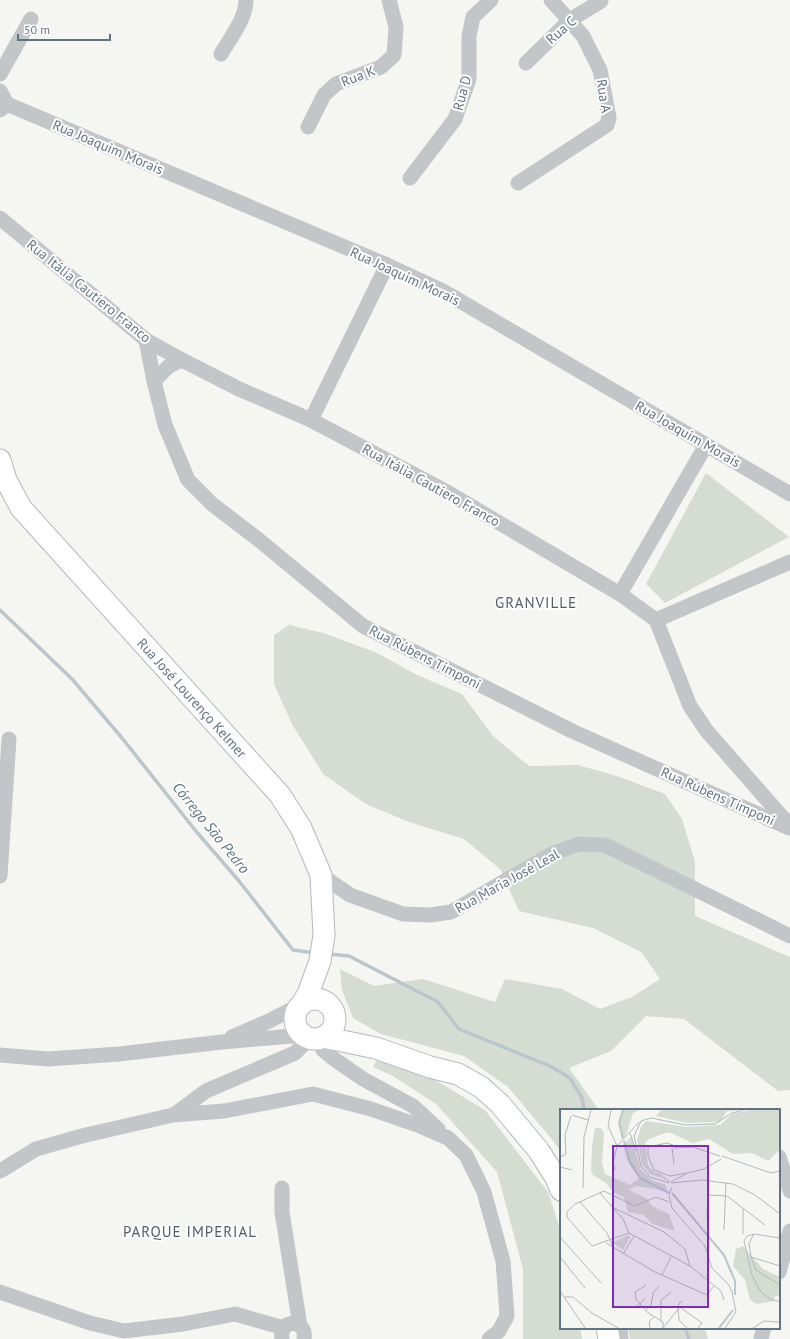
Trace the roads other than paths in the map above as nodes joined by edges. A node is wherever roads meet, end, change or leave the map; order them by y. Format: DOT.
graph roads {
  1 [pos="246,0"];
  2 [pos="388,0"];
  3 [pos="491,0"];
  4 [pos="551,0"];
  5 [pos="601,1"];
  6 [pos="31,19"];
  7 [pos="570,20"];
  8 [pos="221,54"];
  9 [pos="526,63"];
  10 [pos="0,74"];
  11 [pos="0,91"];
  12 [pos="4,107"];
  13 [pos="308,127"];
  14 [pos="410,178"];
  15 [pos="518,183"];
  16 [pos="0,218"];
  17 [pos="387,264"];
  18 [pos="146,340"];
  19 [pos="182,360"];
  20 [pos="154,381"];
  21 [pos="311,420"];
  22 [pos="706,445"];
  23 [pos="0,460"];
  24 [pos="790,494"];
  25 [pos="790,562"];
  26 [pos="620,594"];
  27 [pos="656,620"];
  28 [pos="9,739"];
  29 [pos="790,826"];
  30 [pos="790,829"];
  31 [pos="321,875"];
  32 [pos="0,876"];
  33 [pos="350,895"];
  34 [pos="323,910"];
  35 [pos="790,936"];
  36 [pos="320,961"];
  37 [pos="302,1004"];
  38 [pos="331,1009"];
  39 [pos="313,1037"];
  40 [pos="222,1042"];
  41 [pos="376,1048"];
  42 [pos="0,1055"];
  43 [pos="173,1115"];
  44 [pos="448,1138"];
  45 [pos="780,1160"];
  46 [pos="0,1171"];
  47 [pos="282,1188"];
  48 [pos="560,1188"];
  49 [pos="790,1191"];
  50 [pos="790,1231"];
  51 [pos="780,1268"];
  52 [pos="0,1292"];
  53 [pos="607,1329"];
  54 [pos="620,1329"];
  55 [pos="282,1335"];
  56 [pos="303,1336"];
  57 [pos="490,1339"];
  58 [pos="609,1339"];
  59 [pos="621,1339"];
  1 -- 8 [label="street"];
  2 -- 13 [label="street, Rua K"];
  3 -- 14 [label="street, Rua D"];
  4 -- 7 [label="street, Rua A"];
  5 -- 7 [label="street, Rua C"];
  6 -- 10 [label="street"];
  7 -- 9 [label="street, Rua C"];
  7 -- 15 [label="street, Rua A"];
  11 -- 12 [label="street"];
  12 -- 17 [label="street, Rua Joaquim Morais"];
  16 -- 18 [label="street, Rua Itália Cautiero Franco"];
  17 -- 21 [label="street"];
  17 -- 22 [label="street, Rua Joaquim Morais"];
  18 -- 19 [label="street, Rua Itália Cautiero Franco"];
  18 -- 20 [label="street, Rua Rúbens Timponi"];
  19 -- 20 [label="street"];
  19 -- 21 [label="street, Rua Itália Cautiero Franco"];
  20 -- 30 [label="street, Rua Rúbens Timponi"];
  21 -- 26 [label="street, Rua Itália Cautiero Franco"];
  22 -- 24 [label="street, Rua Joaquim Morais"];
  22 -- 26 [label="street"];
  23 -- 31 [label="main road, Rua José Lourenço Kelmer"];
  25 -- 27 [label="street"];
  26 -- 27 [label="street, Rua Itália Cautiero Franco"];
  27 -- 29 [label="street"];
  28 -- 32 [label="street"];
  31 -- 33 [label="street, Rua Maria José Leal"];
  31 -- 34 [label="main road, Rua José Lourenço Kelmer"];
  33 -- 34 [label="street"];
  33 -- 35 [label="street, Rua Maria José Leal"];
  34 -- 36 [label="main road, Rua José Lourenço Kelmer"];
  36 -- 37 [label="main road, Rua José Lourenço Kelmer"];
  36 -- 38 [label="main road, Rua José Lourenço Kelmer"];
  37 -- 38 [label="main road"];
  37 -- 39 [label="main road"];
  37 -- 40 [label="street"];
  38 -- 39 [label="main road"];
  38 -- 41 [label="main road"];
  39 -- 40 [label="street"];
  39 -- 41 [label="main road"];
  39 -- 43 [label="street"];
  39 -- 44 [label="street"];
  40 -- 42 [label="street"];
  41 -- 48 [label="main road"];
  43 -- 44 [label="street"];
  43 -- 46 [label="street"];
  44 -- 57 [label="street"];
  45 -- 49 [label="street"];
  47 -- 56 [label="street"];
  50 -- 51 [label="street"];
  52 -- 55 [label="street"];
  53 -- 58 [label="main road"];
  54 -- 59 [label="street"];
  55 -- 56 [label="street"];
}
